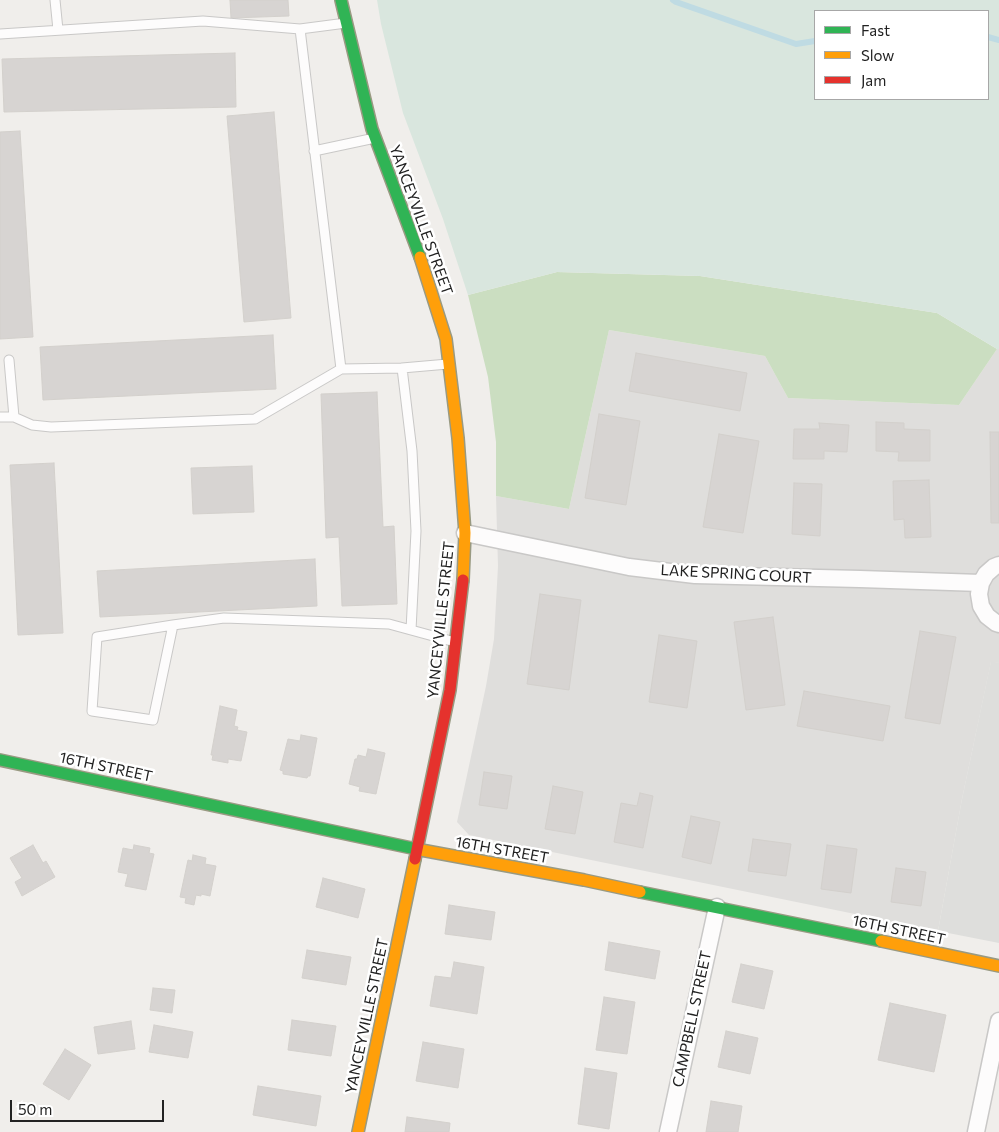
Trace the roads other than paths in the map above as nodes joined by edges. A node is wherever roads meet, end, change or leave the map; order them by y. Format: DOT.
graph roads {
  1 [pos="55,0"];
  2 [pos="341,0"];
  3 [pos="346,23"];
  4 [pos="300,29"];
  5 [pos="58,30"];
  6 [pos="0,34"];
  7 [pos="376,138"];
  8 [pos="314,151"];
  9 [pos="9,360"];
  10 [pos="450,364"];
  11 [pos="402,368"];
  12 [pos="341,369"];
  13 [pos="14,417"];
  14 [pos="0,418"];
  15 [pos="465,533"];
  16 [pos="999,564"];
  17 [pos="981,583"];
  18 [pos="999,624"];
  19 [pos="174,625"];
  20 [pos="411,630"];
  21 [pos="455,642"];
  22 [pos="0,760"];
  23 [pos="417,849"];
  24 [pos="717,907"];
  25 [pos="999,966"];
  26 [pos="999,1021"];
  27 [pos="358,1132"];
  28 [pos="668,1132"];
  29 [pos="976,1132"];
  1 -- 5 [label="lane"];
  2 -- 3 [label="main road, YANCEYVILLE STREET"];
  3 -- 4 [label="lane"];
  3 -- 7 [label="main road, YANCEYVILLE STREET"];
  4 -- 5 [label="lane"];
  4 -- 8 [label="lane"];
  5 -- 6 [label="lane"];
  7 -- 8 [label="lane"];
  7 -- 10 [label="main road, YANCEYVILLE STREET"];
  8 -- 12 [label="lane"];
  9 -- 13 [label="lane"];
  10 -- 11 [label="lane"];
  10 -- 15 [label="main road, YANCEYVILLE STREET"];
  11 -- 12 [label="lane"];
  11 -- 20 [label="lane"];
  12 -- 13 [label="lane"];
  13 -- 14 [label="lane"];
  15 -- 17 [label="street, LAKE SPRING COURT"];
  15 -- 21 [label="main road, YANCEYVILLE STREET"];
  16 -- 17 [label="street"];
  17 -- 18 [label="street"];
  19 -- 19 [label="lane"];
  19 -- 20 [label="lane"];
  20 -- 21 [label="lane"];
  21 -- 23 [label="main road, YANCEYVILLE STREET"];
  22 -- 23 [label="main road, 16TH STREET"];
  23 -- 24 [label="main road, 16TH STREET"];
  23 -- 27 [label="main road, YANCEYVILLE STREET"];
  24 -- 25 [label="main road, 16TH STREET"];
  24 -- 28 [label="street, CAMPBELL STREET"];
  26 -- 29 [label="street"];
}
